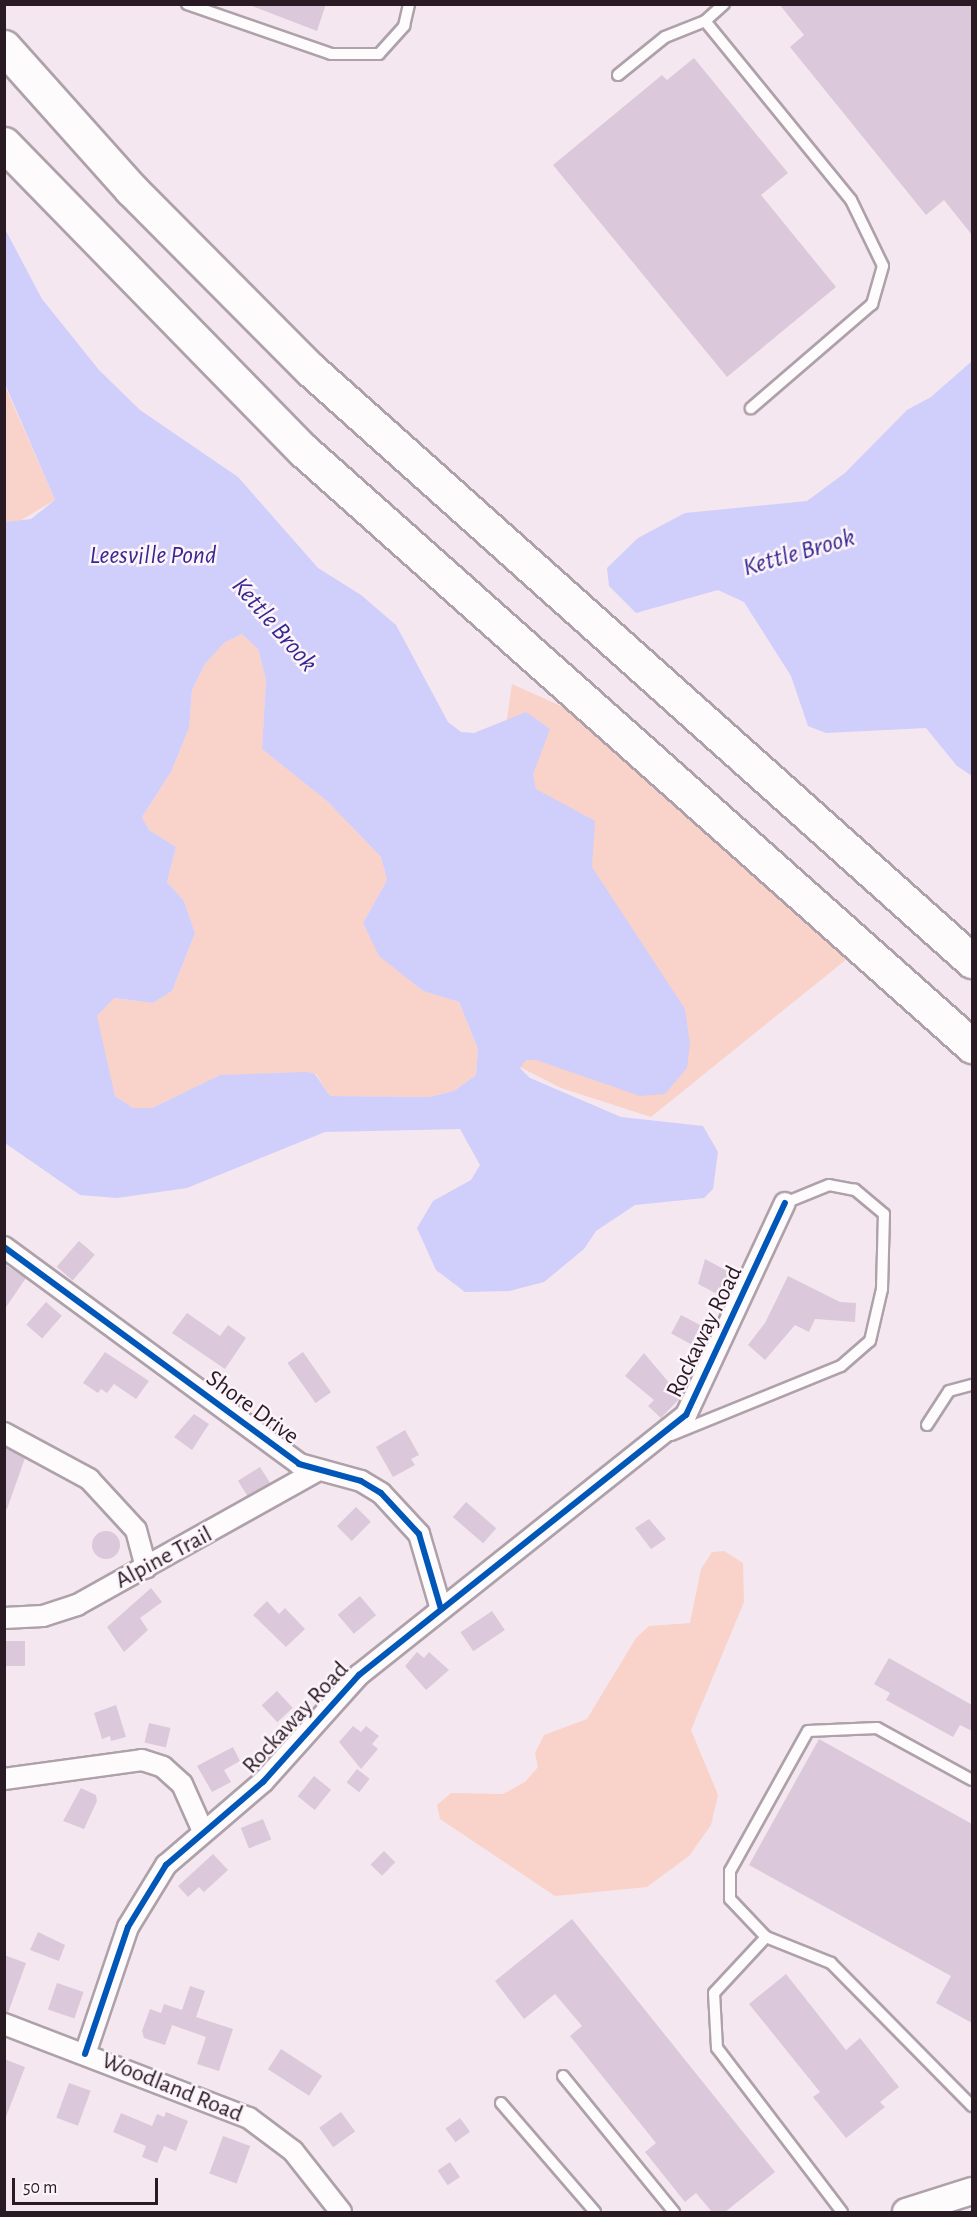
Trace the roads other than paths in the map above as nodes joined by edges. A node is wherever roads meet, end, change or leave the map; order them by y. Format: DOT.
graph roads {
  1 [pos="187,4"];
  2 [pos="409,4"];
  3 [pos="723,4"];
  4 [pos="705,21"];
  5 [pos="4,47"];
  6 [pos="618,75"];
  7 [pos="4,144"];
  8 [pos="751,408"];
  9 [pos="972,960"];
  10 [pos="972,1046"];
  11 [pos="785,1203"];
  12 [pos="4,1247"];
  13 [pos="972,1385"];
  14 [pos="927,1425"];
  15 [pos="4,1433"];
  16 [pos="662,1439"];
  17 [pos="315,1472"];
  18 [pos="146,1568"];
  19 [pos="441,1609"];
  20 [pos="4,1618"];
  21 [pos="4,1779"];
  22 [pos="972,1780"];
  23 [pos="202,1829"];
  24 [pos="766,1937"];
  25 [pos="4,2024"];
  26 [pos="85,2054"];
  27 [pos="563,2076"];
  28 [pos="501,2103"];
  29 [pos="972,2106"];
  30 [pos="972,2191"];
  31 [pos="341,2212"];
  32 [pos="595,2212"];
  33 [pos="674,2212"];
  34 [pos="842,2212"];
  35 [pos="906,2212"];
  1 -- 2 [label="lane"];
  3 -- 4 [label="lane"];
  4 -- 6 [label="lane"];
  4 -- 8 [label="lane"];
  5 -- 9 [label="highway"];
  7 -- 10 [label="highway"];
  11 -- 16 [label="street, Rockaway Road"];
  11 -- 16 [label="lane"];
  12 -- 17 [label="street, Shore Drive"];
  13 -- 14 [label="lane"];
  15 -- 18 [label="street"];
  16 -- 19 [label="street, Rockaway Road"];
  17 -- 18 [label="street, Alpine Trail"];
  17 -- 19 [label="street, Shore Drive"];
  18 -- 20 [label="street, Alpine Trail"];
  19 -- 23 [label="street, Rockaway Road"];
  21 -- 23 [label="street"];
  22 -- 24 [label="lane"];
  23 -- 26 [label="street, Rockaway Road"];
  24 -- 29 [label="lane"];
  24 -- 34 [label="lane"];
  25 -- 26 [label="street, Woodland Road"];
  26 -- 31 [label="street, Woodland Road"];
  27 -- 33 [label="lane"];
  28 -- 32 [label="lane"];
  30 -- 35 [label="street"];
}
